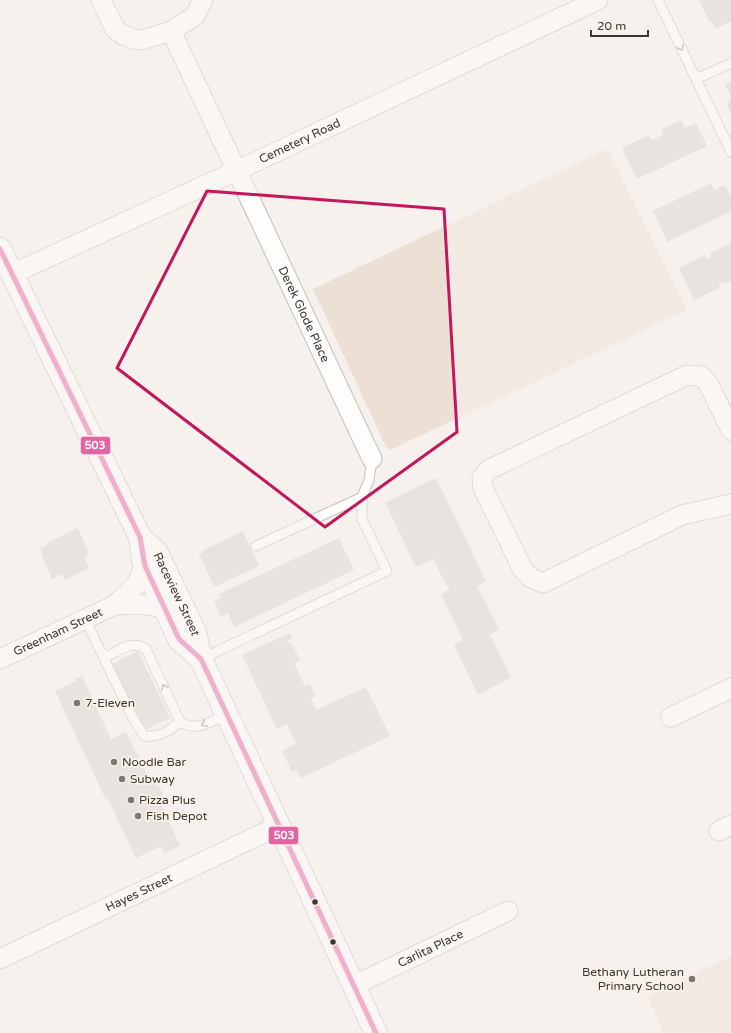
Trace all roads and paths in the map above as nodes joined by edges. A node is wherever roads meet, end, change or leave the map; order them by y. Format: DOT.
graph roads {
  1 [pos="102,0"];
  2 [pos="203,0"];
  3 [pos="598,0"];
  4 [pos="658,0"];
  5 [pos="171,31"];
  6 [pos="731,63"];
  7 [pos="696,79"];
  8 [pos="731,152"];
  9 [pos="236,171"];
  10 [pos="0,249"];
  11 [pos="6,277"];
  12 [pos="731,430"];
  13 [pos="372,459"];
  14 [pos="362,497"];
  15 [pos="731,504"];
  16 [pos="140,537"];
  17 [pos="256,546"];
  18 [pos="145,566"];
  19 [pos="115,605"];
  20 [pos="164,608"];
  21 [pos="85,619"];
  22 [pos="104,658"];
  23 [pos="0,659"];
  24 [pos="202,659"];
  25 [pos="731,688"];
  26 [pos="227,714"];
  27 [pos="671,716"];
  28 [pos="180,722"];
  29 [pos="278,826"];
  30 [pos="508,911"];
  31 [pos="0,959"];
  32 [pos="353,986"];
  33 [pos="376,1033"];
  1 -- 5 [label="street"];
  2 -- 5 [label="street"];
  3 -- 9 [label="street, Cemetery Road"];
  4 -- 7 [label="lane, one-way"];
  5 -- 9 [label="street, Derek Glode Place"];
  6 -- 7 [label="lane"];
  7 -- 8 [label="lane"];
  9 -- 11 [label="street, Cemetery Road"];
  9 -- 13 [label="street, Derek Glode Place"];
  10 -- 11 [label="street, Raceview Street"];
  11 -- 16 [label="street, Raceview Street"];
  12 -- 15 [label="street"];
  13 -- 14 [label="lane"];
  14 -- 17 [label="lane"];
  14 -- 24 [label="lane"];
  16 -- 18 [label="street, Raceview Street"];
  16 -- 24 [label="street, Raceview Street"];
  18 -- 19 [label="street, Greenham Street"];
  18 -- 20 [label="street, Raceview Street"];
  19 -- 20 [label="street, Greenham Street"];
  19 -- 21 [label="street, Greenham Street"];
  20 -- 24 [label="street, Raceview Street"];
  21 -- 22 [label="lane"];
  21 -- 23 [label="street, Greenham Street"];
  28 -- 22 [label="lane, one-way"];
  22 -- 28 [label="lane"];
  24 -- 26 [label="street, Raceview Street"];
  25 -- 27 [label="street"];
  26 -- 28 [label="lane, one-way"];
  26 -- 29 [label="street, Raceview Street"];
  29 -- 31 [label="street, Hayes Street"];
  29 -- 32 [label="street, Raceview Street"];
  30 -- 32 [label="street, Carlita Place"];
  32 -- 33 [label="street, Raceview Street"];
}
